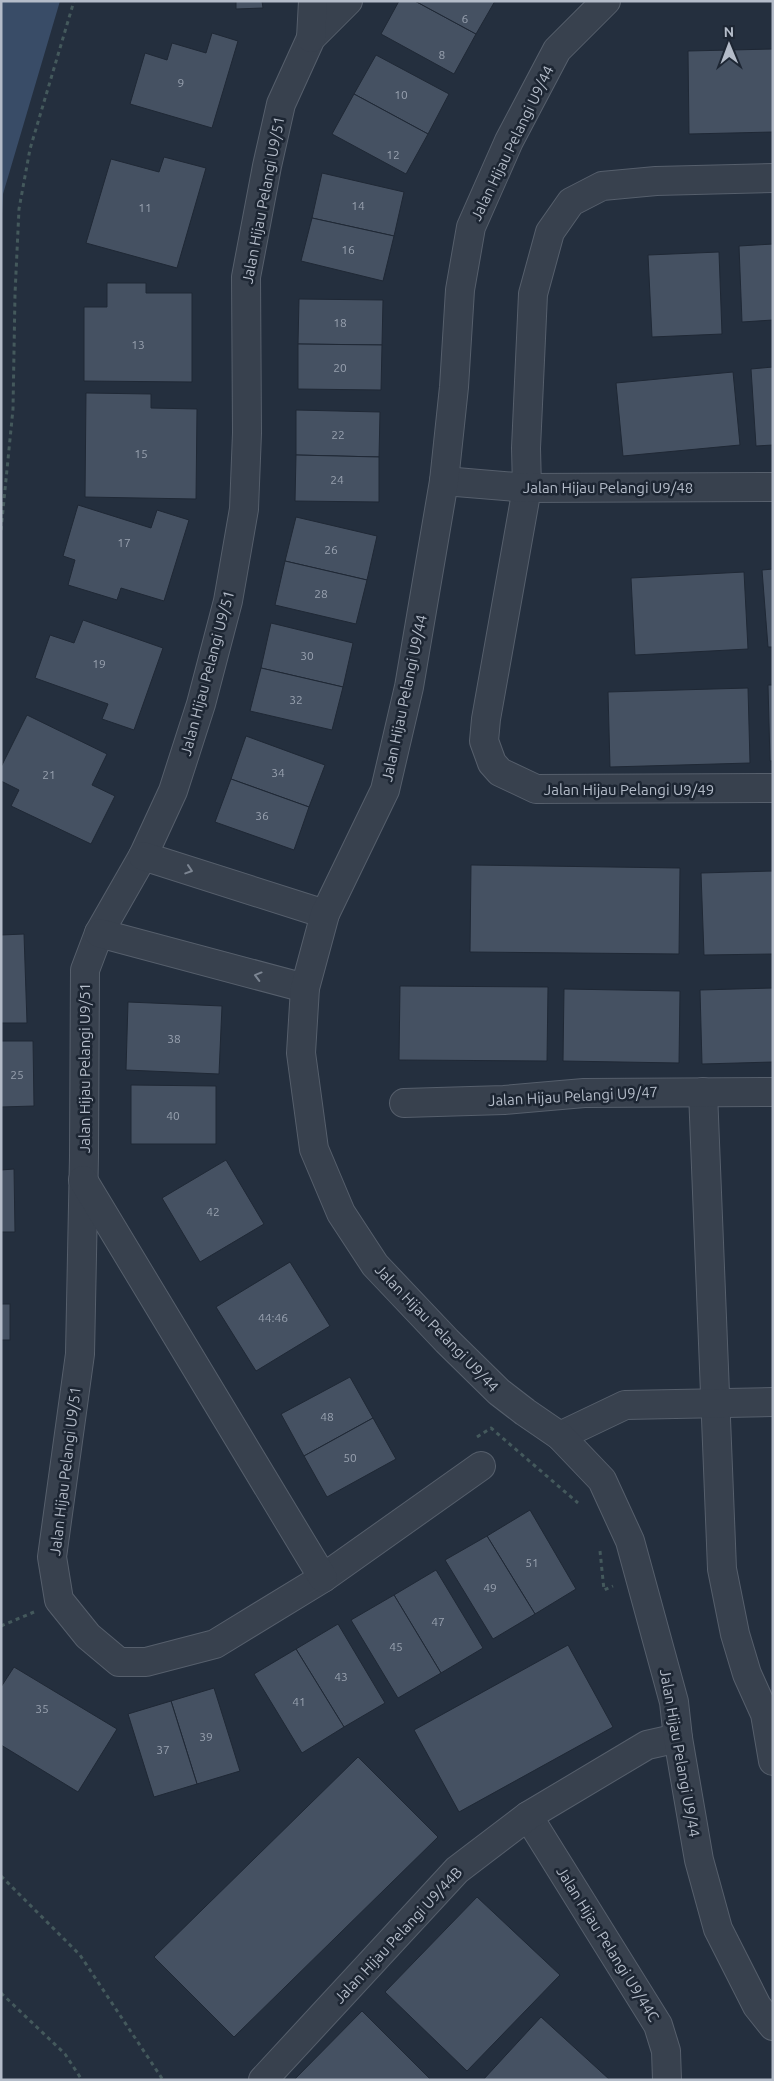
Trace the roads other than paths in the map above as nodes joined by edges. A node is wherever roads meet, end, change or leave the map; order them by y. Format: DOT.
graph roads {
  1 [pos="313,1"];
  2 [pos="348,1"];
  3 [pos="606,1"];
  4 [pos="311,38"];
  5 [pos="773,178"];
  6 [pos="444,481"];
  7 [pos="773,487"];
  8 [pos="527,488"];
  9 [pos="773,788"];
  10 [pos="143,856"];
  11 [pos="325,914"];
  12 [pos="98,934"];
  13 [pos="305,988"];
  14 [pos="703,1092"];
  15 [pos="773,1092"];
  16 [pos="404,1103"];
  17 [pos="83,1180"];
  18 [pos="773,1402"];
  19 [pos="714,1403"];
  20 [pos="560,1436"];
  21 [pos="481,1466"];
  22 [pos="323,1578"];
  23 [pos="769,1714"];
  24 [pos="678,1738"];
  25 [pos="773,1761"];
  26 [pos="528,1816"];
  27 [pos="773,2026"];
  28 [pos="263,2080"];
  29 [pos="668,2080"];
  1 -- 4 [label="street, Jalan Hijau Pelangi U9/51"];
  2 -- 4 [label="street, Jalan Hijau Pelangi U9/51"];
  3 -- 6 [label="street, Jalan Hijau Pelangi U9/44"];
  4 -- 10 [label="street, Jalan Hijau Pelangi U9/51"];
  5 -- 8 [label="street"];
  6 -- 8 [label="street, Jalan Hijau Pelangi U9/48"];
  6 -- 11 [label="street, Jalan Hijau Pelangi U9/44"];
  7 -- 8 [label="street, Jalan Hijau Pelangi U9/48"];
  8 -- 9 [label="street, Jalan Hijau Pelangi U9/49"];
  10 -- 11 [label="street, one-way"];
  10 -- 12 [label="street, Jalan Hijau Pelangi U9/51"];
  11 -- 13 [label="street, Jalan Hijau Pelangi U9/44"];
  13 -- 12 [label="street, one-way"];
  12 -- 17 [label="street, Jalan Hijau Pelangi U9/51"];
  13 -- 20 [label="street, Jalan Hijau Pelangi U9/44"];
  14 -- 15 [label="street, Jalan Hijau Pelangi U9/47"];
  14 -- 16 [label="street, Jalan Hijau Pelangi U9/47"];
  14 -- 19 [label="street"];
  17 -- 22 [label="street"];
  17 -- 22 [label="street, Jalan Hijau Pelangi U9/51"];
  18 -- 19 [label="street"];
  19 -- 20 [label="street"];
  19 -- 23 [label="street"];
  20 -- 24 [label="street, Jalan Hijau Pelangi U9/44"];
  21 -- 22 [label="street, Jalan Hijau Pelangi U9/51"];
  23 -- 25 [label="street"];
  24 -- 26 [label="street, Jalan Hijau Pelangi U9/44B"];
  24 -- 27 [label="street, Jalan Hijau Pelangi U9/44"];
  26 -- 28 [label="street, Jalan Hijau Pelangi U9/44B"];
  26 -- 29 [label="street, Jalan Hijau Pelangi U9/44C"];
}
